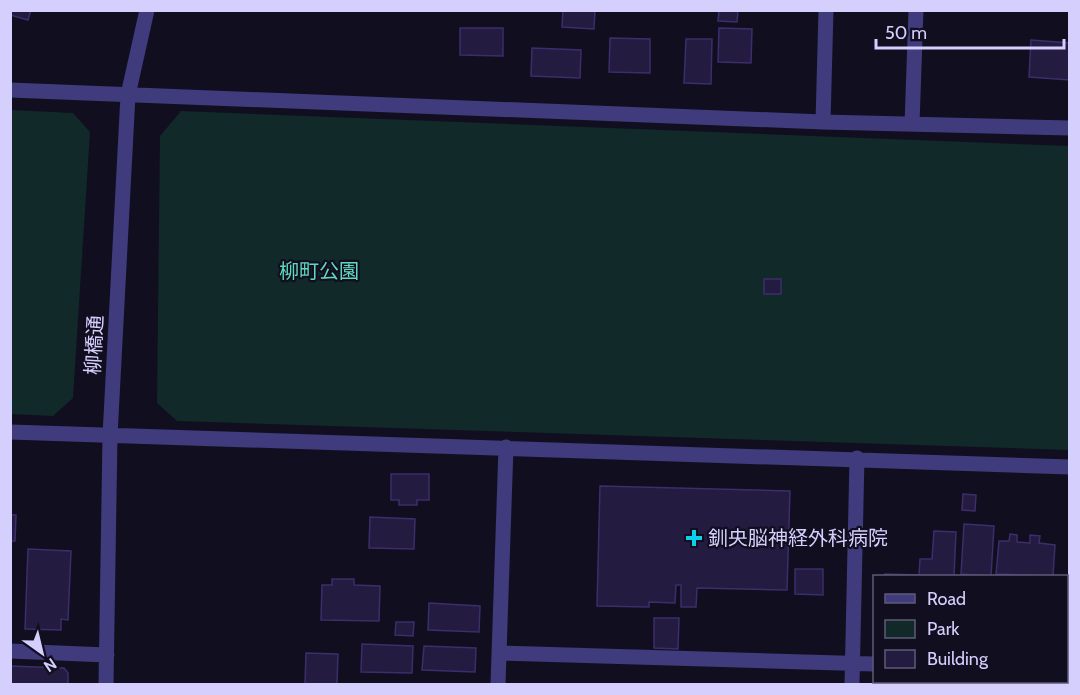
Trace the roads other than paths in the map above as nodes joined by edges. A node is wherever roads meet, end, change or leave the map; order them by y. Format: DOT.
graph roads {
  1 [pos="147,10"];
  2 [pos="826,10"];
  3 [pos="916,10"];
  4 [pos="10,90"];
  5 [pos="128,95"];
  6 [pos="823,122"];
  7 [pos="912,124"];
  8 [pos="1070,128"];
  9 [pos="10,432"];
  10 [pos="110,436"];
  11 [pos="506,447"];
  12 [pos="856,458"];
  13 [pos="1070,467"];
  14 [pos="10,651"];
  15 [pos="500,653"];
  16 [pos="107,655"];
  17 [pos="853,663"];
  18 [pos="873,664"];
  19 [pos="106,684"];
  20 [pos="498,684"];
  21 [pos="852,684"];
  1 -- 5 [label="street, 柳橋通"];
  2 -- 6 [label="street"];
  3 -- 7 [label="street"];
  4 -- 5 [label="street"];
  5 -- 6 [label="street"];
  5 -- 10 [label="street, 柳橋通"];
  6 -- 7 [label="street"];
  7 -- 8 [label="street"];
  9 -- 10 [label="street"];
  10 -- 11 [label="street"];
  10 -- 16 [label="street, 柳橋通"];
  11 -- 12 [label="street"];
  11 -- 15 [label="street"];
  12 -- 13 [label="street"];
  12 -- 17 [label="street"];
  14 -- 16 [label="street"];
  15 -- 17 [label="street"];
  15 -- 20 [label="street"];
  16 -- 19 [label="street, 柳橋通"];
  17 -- 18 [label="street"];
  17 -- 21 [label="street"];
}
